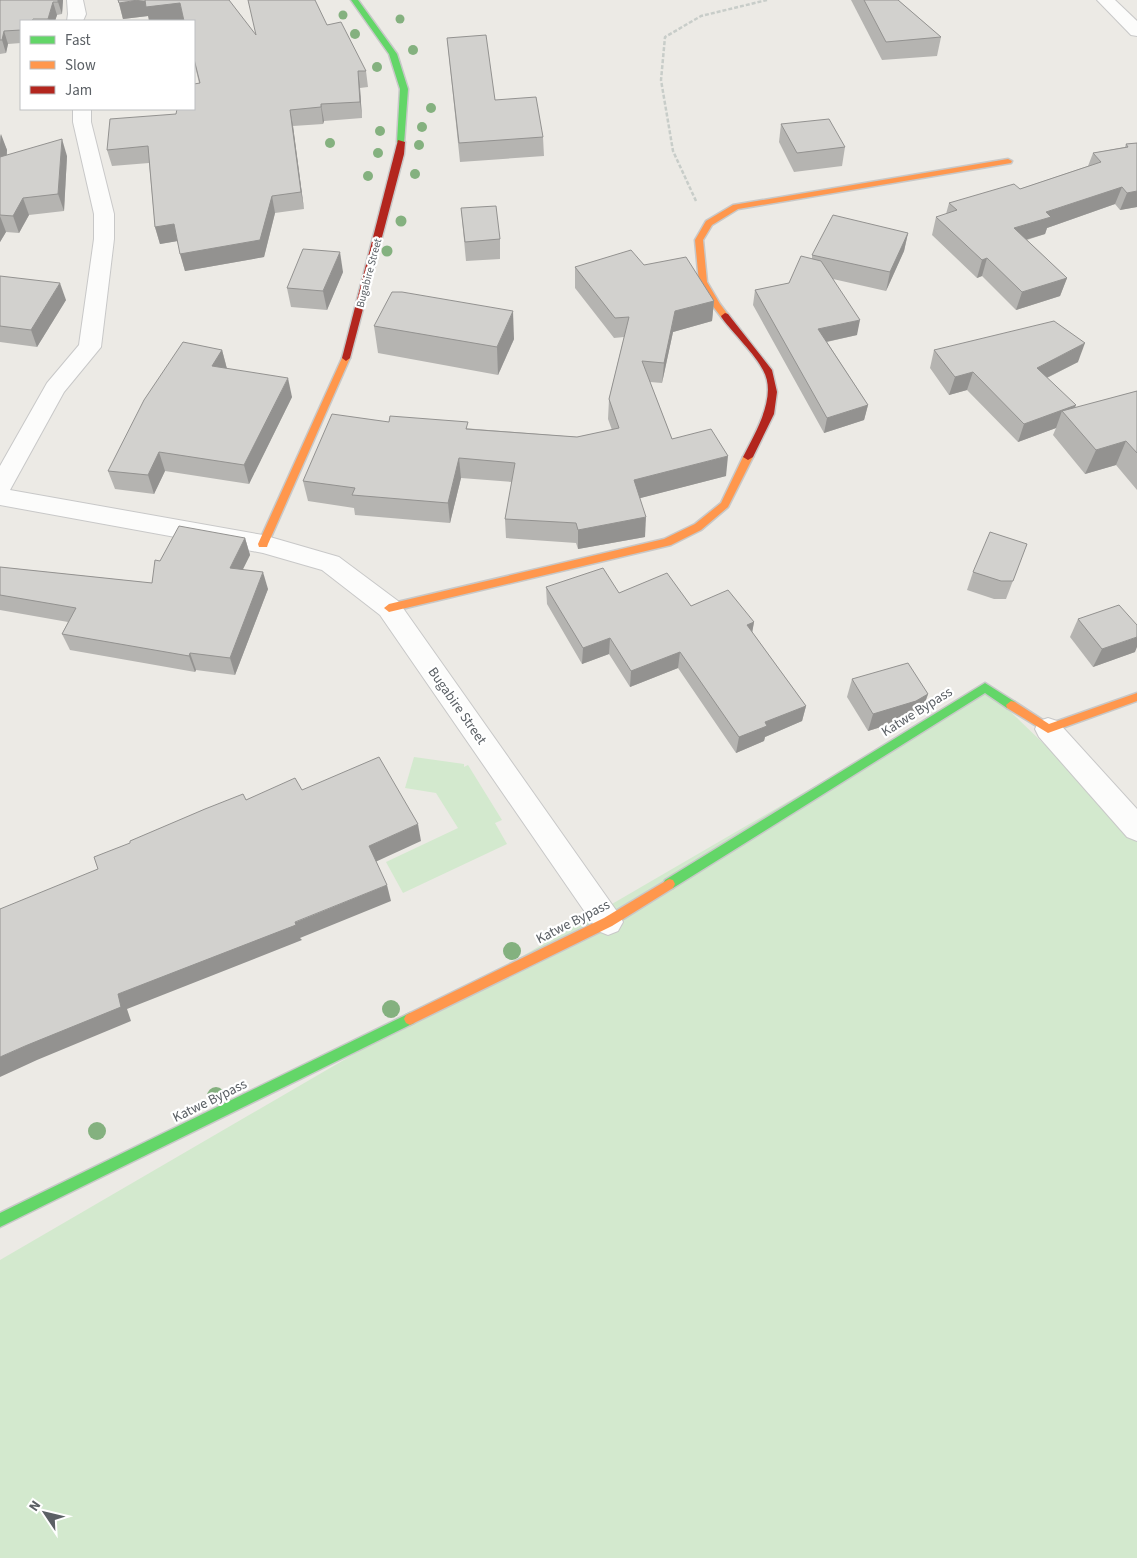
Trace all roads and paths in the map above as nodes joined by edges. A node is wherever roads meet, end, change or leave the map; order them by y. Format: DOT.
graph roads {
  1 [pos="75,0"];
  2 [pos="354,0"];
  3 [pos="767,0"];
  4 [pos="1105,0"];
  5 [pos="75,20"];
  6 [pos="1137,31"];
  7 [pos="82,110"];
  8 [pos="1008,162"];
  9 [pos="718,217"];
  10 [pos="0,487"];
  11 [pos="0,497"];
  12 [pos="263,544"];
  13 [pos="389,608"];
  14 [pos="1137,697"];
  15 [pos="1048,729"];
  16 [pos="1137,829"];
  17 [pos="608,922"];
  18 [pos="0,1220"];
  1 -- 5 [label="street"];
  2 -- 12 [label="street, Bugabire Street"];
  3 -- 9 [label="path"];
  4 -- 6 [label="street"];
  7 -- 10 [label="street"];
  8 -- 9 [label="street"];
  9 -- 13 [label="street"];
  11 -- 12 [label="street, Bugabire Street"];
  12 -- 13 [label="street, Bugabire Street"];
  13 -- 17 [label="street, Bugabire Street"];
  14 -- 15 [label="street"];
  15 -- 16 [label="street"];
  15 -- 17 [label="street, Katwe Bypass"];
  17 -- 18 [label="street, Katwe Bypass"];
}
